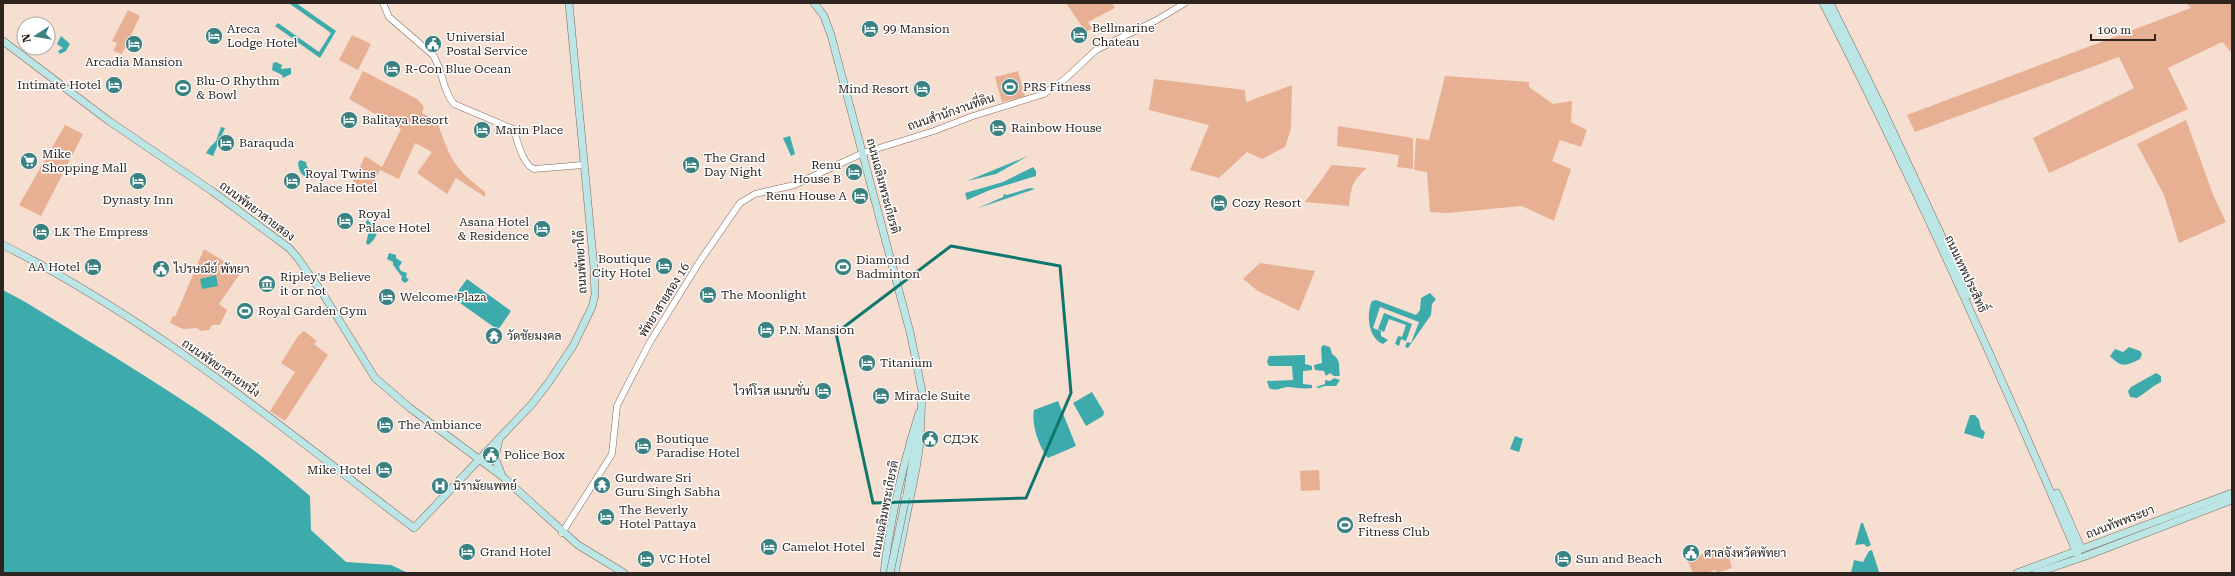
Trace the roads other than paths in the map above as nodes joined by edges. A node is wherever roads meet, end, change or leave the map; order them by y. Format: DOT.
graph roads {
  1 [pos="383,3"];
  2 [pos="569,3"];
  3 [pos="814,3"];
  4 [pos="1185,3"];
  5 [pos="1823,3"];
  6 [pos="1830,3"];
  7 [pos="3,41"];
  8 [pos="863,153"];
  9 [pos="583,165"];
  10 [pos="3,245"];
  11 [pos="922,403"];
  12 [pos="499,439"];
  13 [pos="480,460"];
  14 [pos="503,477"];
  15 [pos="2232,492"];
  16 [pos="2232,500"];
  17 [pos="414,528"];
  18 [pos="562,533"];
  19 [pos="2078,549"];
  20 [pos="2083,557"];
  21 [pos="890,572"];
  22 [pos="624,573"];
  23 [pos="2017,573"];
  24 [pos="2036,573"];
  1 -- 9 [label="street"];
  2 -- 9 [label="main road, ถนนพัทยาใต้"];
  3 -- 8 [label="main road, ถนนเฉลิมพระเกียรติ"];
  4 -- 8 [label="street, ถนนสำนักงานที่ดิน"];
  5 -- 19 [label="main road, ถนนเทพประสิทธิ์"];
  6 -- 19 [label="main road, ถนนเทพประสิทธิ์"];
  7 -- 13 [label="main road, ถนนพัทยาสายสอง"];
  8 -- 11 [label="main road, ถนนเฉลิมพระเกียรติ"];
  8 -- 18 [label="street, พัทยาสายสอง 16"];
  9 -- 12 [label="main road, ถนนพัทยาใต้"];
  10 -- 17 [label="main road, ถนนพัทยาสายหนึ่ง"];
  11 -- 21 [label="main road, bridge"];
  11 -- 21 [label="main road, ถนนเฉลิมพระเกียรติ"];
  11 -- 21 [label="main road, ถนนเฉลิมพระเกียรติ"];
  12 -- 13 [label="main road, ถนนพัทยาใต้"];
  12 -- 14 [label="main road"];
  13 -- 14 [label="main road, ถนนพัทยาสายสอง"];
  13 -- 17 [label="main road, ถนนพัทยาใต้"];
  14 -- 18 [label="main road, ถนนพัทยาสายสอง"];
  15 -- 19 [label="main road, ถนนทัพพระยา"];
  16 -- 20 [label="main road, ถนนทัพพระยา"];
  18 -- 22 [label="main road, ถนนพัทยาสายสอง"];
  19 -- 20 [label="main road, ถนนเทพประสิทธิ์"];
  19 -- 23 [label="main road, ถนนทัพพระยา"];
  20 -- 24 [label="main road, ถนนทัพพระยา"];
}
